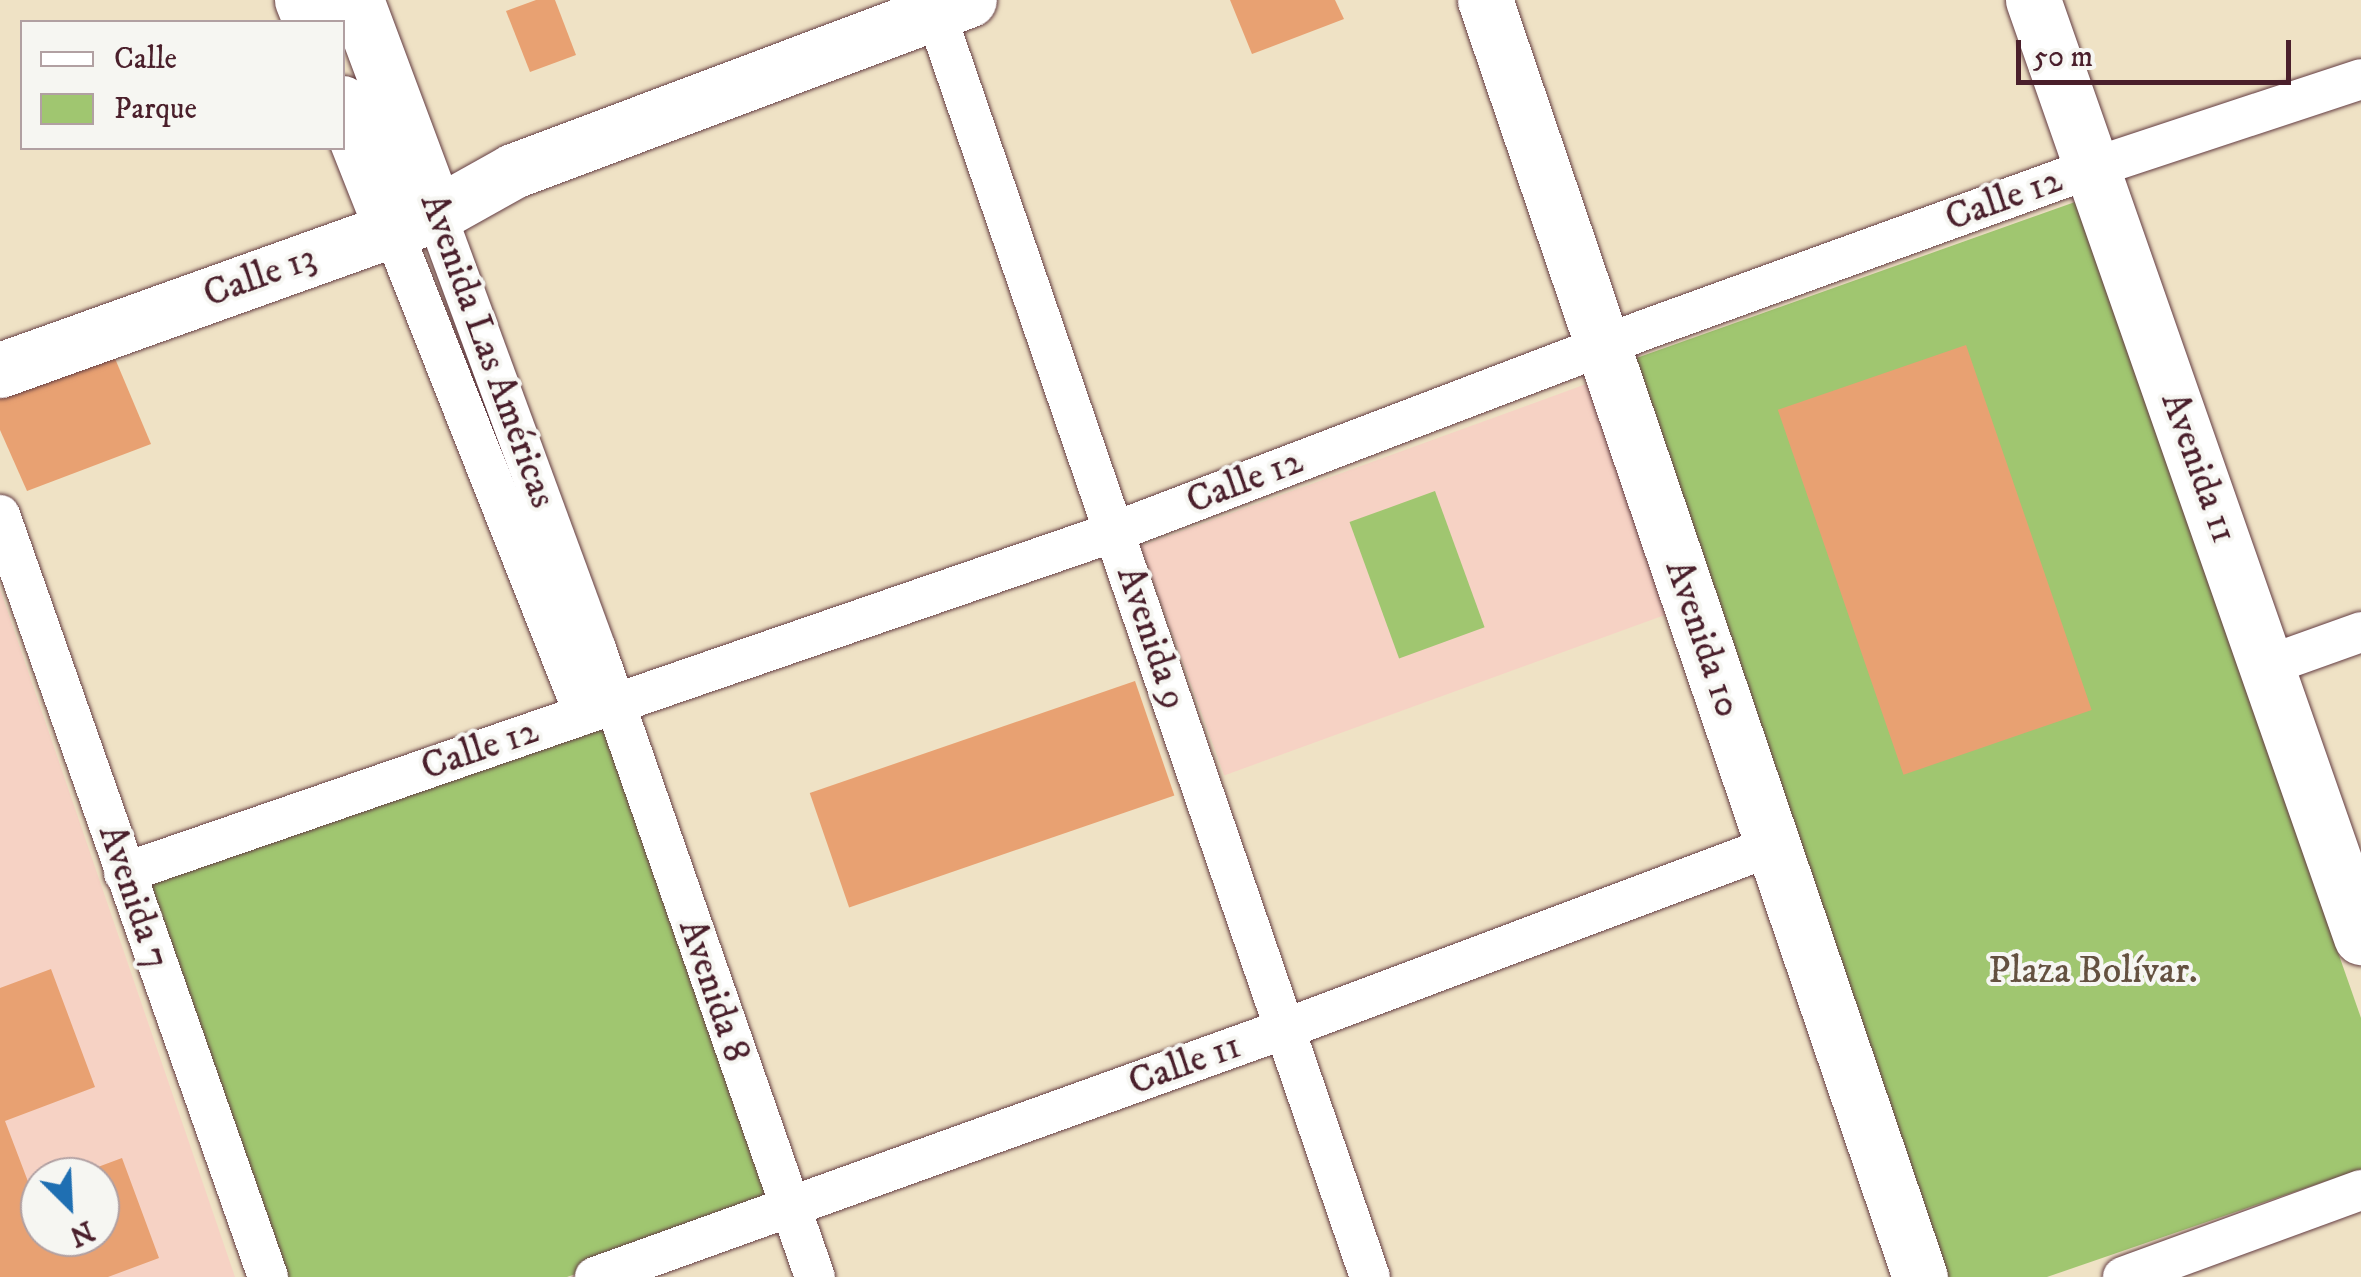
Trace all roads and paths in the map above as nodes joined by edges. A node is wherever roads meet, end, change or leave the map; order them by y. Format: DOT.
graph roads {
  1 [pos="356,0"];
  2 [pos="1485,0"];
  3 [pos="2033,0"];
  4 [pos="945,4"];
  5 [pos="2361,79"];
  6 [pos="345,107"];
  7 [pos="2092,168"];
  8 [pos="409,207"];
  9 [pos="0,340"];
  10 [pos="1603,345"];
  11 [pos="0,370"];
  12 [pos="0,515"];
  13 [pos="1114,532"];
  14 [pos="2361,632"];
  15 [pos="2269,665"];
  16 [pos="599,709"];
  17 [pos="1772,846"];
  18 [pos="124,873"];
  19 [pos="2361,937"];
  20 [pos="1286,1028"];
  21 [pos="2361,1190"];
  22 [pos="792,1207"];
  23 [pos="268,1277"];
  24 [pos="595,1277"];
  25 [pos="815,1277"];
  26 [pos="1370,1277"];
  27 [pos="1920,1277"];
  28 [pos="2123,1277"];
  1 -- 8 [label="main road, Avenida Las Américas"];
  2 -- 10 [label="main road, Avenida 10"];
  3 -- 7 [label="main road, Avenida 11"];
  4 -- 8 [label="main road, Calle 13"];
  4 -- 13 [label="street, Avenida 9"];
  5 -- 7 [label="street, Calle 12"];
  6 -- 8 [label="main road, Avenida Las Américas"];
  7 -- 10 [label="street, Calle 12"];
  7 -- 15 [label="main road, Avenida 11"];
  8 -- 9 [label="main road, Calle 13"];
  8 -- 11 [label="main road, Calle 13"];
  8 -- 16 [label="street, Avenida Las Américas"];
  10 -- 13 [label="street, Calle 12"];
  10 -- 17 [label="main road, Avenida 10"];
  12 -- 18 [label="street, Avenida 7"];
  13 -- 16 [label="street, Calle 12"];
  13 -- 20 [label="street, Avenida 9"];
  14 -- 15 [label="street"];
  15 -- 19 [label="main road, Avenida 11"];
  16 -- 18 [label="street, Calle 12"];
  16 -- 22 [label="street, Avenida 8"];
  17 -- 20 [label="street, Calle 11"];
  17 -- 27 [label="main road, Avenida 10"];
  18 -- 23 [label="street, Avenida 7"];
  20 -- 22 [label="street, Calle 11"];
  20 -- 26 [label="street, Avenida 9"];
  21 -- 28 [label="street"];
  22 -- 24 [label="street, Calle 11"];
  22 -- 25 [label="street, Avenida 8"];
}
